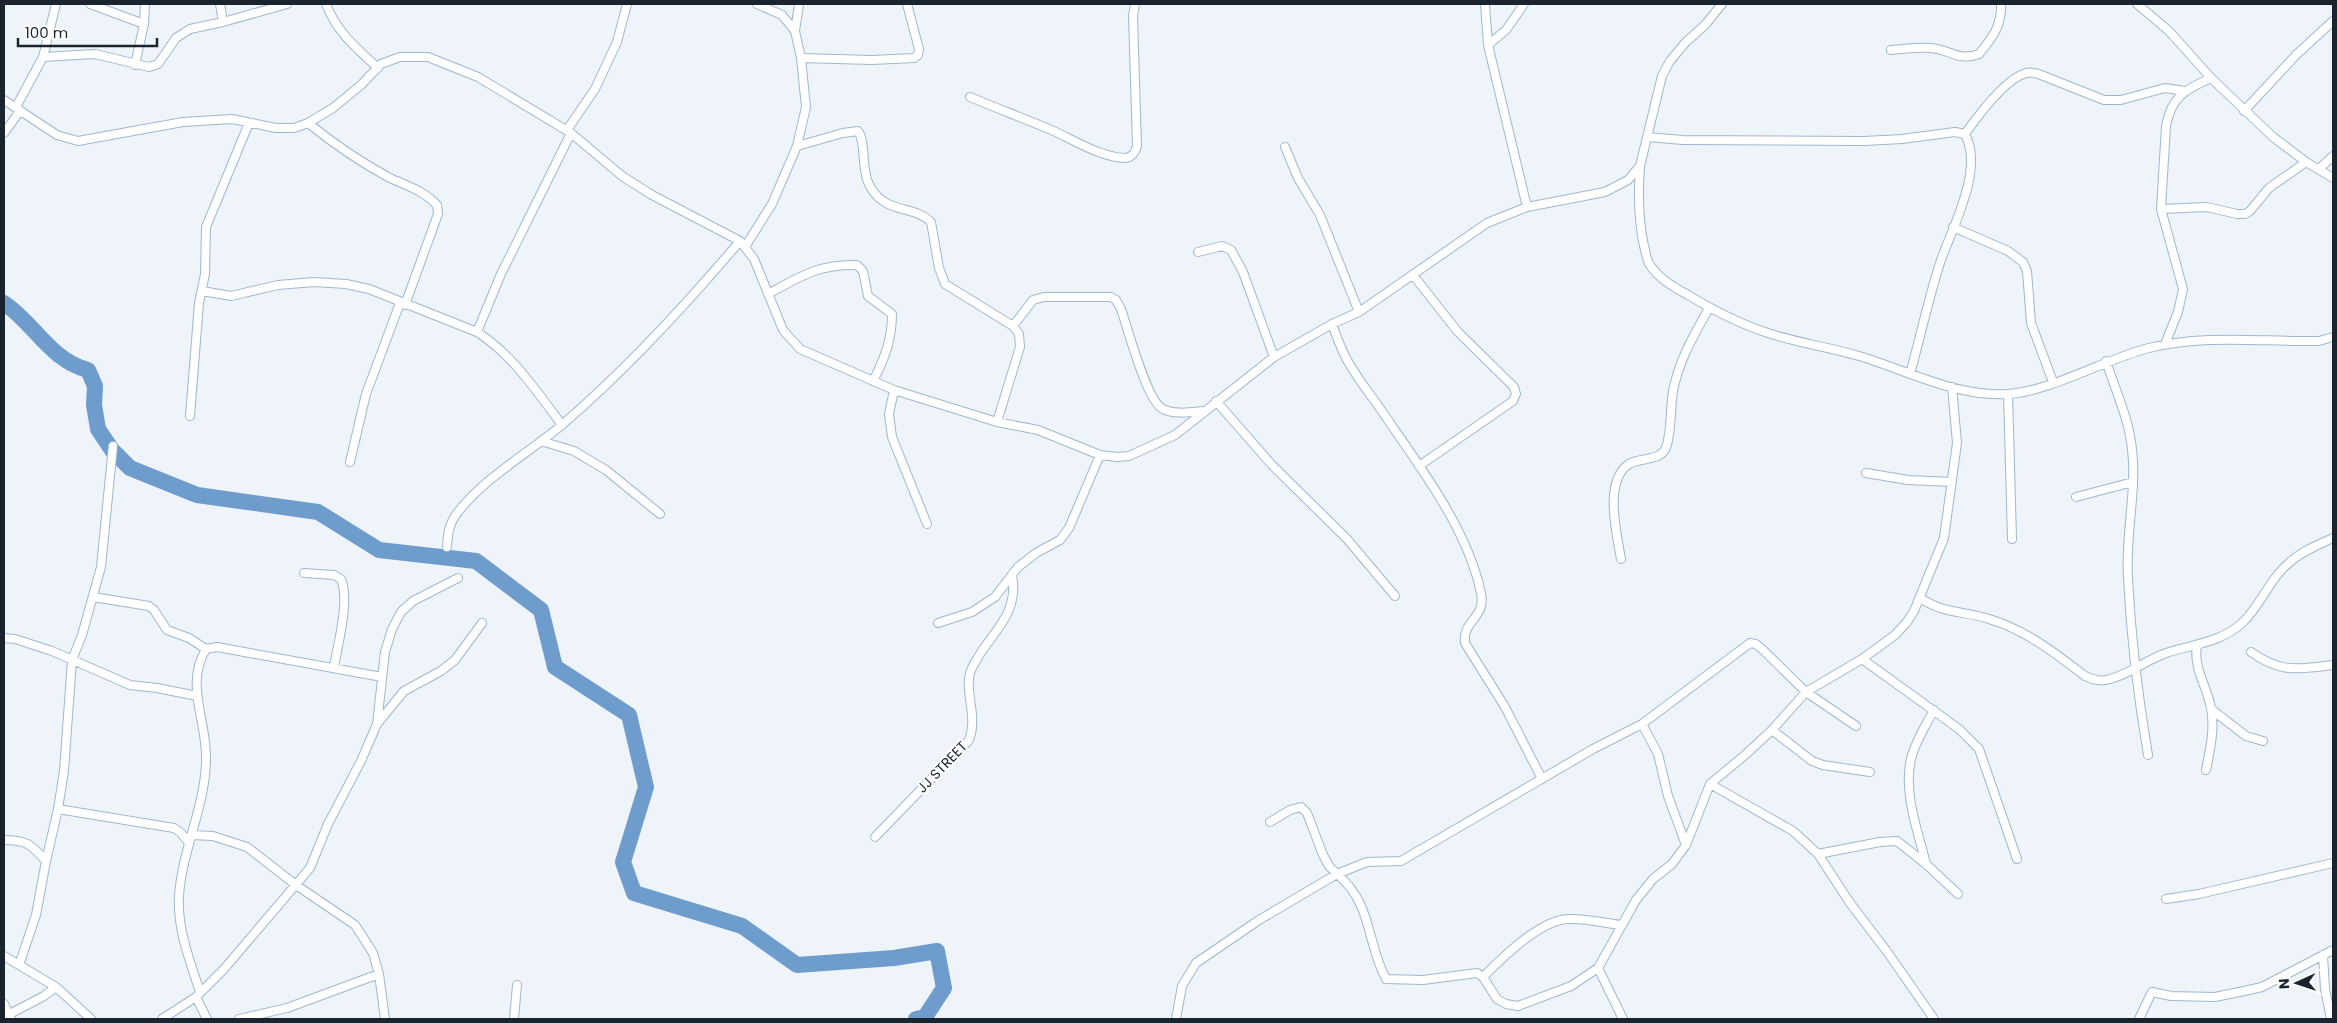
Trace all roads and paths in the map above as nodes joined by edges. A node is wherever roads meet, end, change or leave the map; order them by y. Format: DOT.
graph roads {
  1 [pos="56,4"];
  2 [pos="90,4"];
  3 [pos="145,4"];
  4 [pos="220,4"];
  5 [pos="287,4"];
  6 [pos="326,4"];
  7 [pos="627,4"];
  8 [pos="757,4"];
  9 [pos="799,4"];
  10 [pos="907,4"];
  11 [pos="1134,4"];
  12 [pos="1485,4"];
  13 [pos="1524,4"];
  14 [pos="1722,4"];
  15 [pos="2001,4"];
  16 [pos="2137,4"];
  17 [pos="2333,21"];
  18 [pos="223,22"];
  19 [pos="144,24"];
  20 [pos="795,31"];
  21 [pos="1488,45"];
  22 [pos="1891,50"];
  23 [pos="43,57"];
  24 [pos="801,58"];
  25 [pos="135,65"];
  26 [pos="378,68"];
  27 [pos="2211,78"];
  28 [pos="2185,91"];
  29 [pos="970,97"];
  30 [pos="4,100"];
  31 [pos="18,109"];
  32 [pos="2244,111"];
  33 [pos="249,123"];
  34 [pos="308,123"];
  35 [pos="569,132"];
  36 [pos="4,134"];
  37 [pos="1965,134"];
  38 [pos="1647,137"];
  39 [pos="797,146"];
  40 [pos="1285,146"];
  41 [pos="2333,156"];
  42 [pos="2306,162"];
  43 [pos="1640,166"];
  44 [pos="2319,169"];
  45 [pos="2333,178"];
  46 [pos="1527,207"];
  47 [pos="2161,209"];
  48 [pos="1954,227"];
  49 [pos="743,244"];
  50 [pos="1198,252"];
  51 [pos="1413,275"];
  52 [pos="202,291"];
  53 [pos="768,294"];
  54 [pos="402,304"];
  55 [pos="1708,308"];
  56 [pos="1359,312"];
  57 [pos="1332,324"];
  58 [pos="1013,326"];
  59 [pos="477,332"];
  60 [pos="2333,337"];
  61 [pos="2165,344"];
  62 [pos="1274,357"];
  63 [pos="2106,361"];
  64 [pos="1910,374"];
  65 [pos="873,381"];
  66 [pos="2054,382"];
  67 [pos="1952,387"];
  68 [pos="894,390"];
  69 [pos="2008,394"];
  70 [pos="1216,401"];
  71 [pos="1205,411"];
  72 [pos="190,416"];
  73 [pos="997,422"];
  74 [pos="562,425"];
  75 [pos="541,441"];
  76 [pos="113,446"];
  77 [pos="1100,455"];
  78 [pos="350,462"];
  79 [pos="1419,466"];
  80 [pos="1866,472"];
  81 [pos="1952,482"];
  82 [pos="2133,482"];
  83 [pos="2076,497"];
  84 [pos="660,514"];
  85 [pos="927,524"];
  86 [pos="2333,538"];
  87 [pos="2012,539"];
  88 [pos="447,547"];
  89 [pos="1621,558"];
  90 [pos="304,573"];
  91 [pos="1012,575"];
  92 [pos="458,578"];
  93 [pos="1395,596"];
  94 [pos="93,597"];
  95 [pos="1920,598"];
  96 [pos="482,623"];
  97 [pos="938,623"];
  98 [pos="4,638"];
  99 [pos="2197,645"];
  100 [pos="206,649"];
  101 [pos="2251,652"];
  102 [pos="1862,659"];
  103 [pos="72,660"];
  104 [pos="2333,664"];
  105 [pos="2137,666"];
  106 [pos="334,667"];
  107 [pos="382,677"];
  108 [pos="1806,692"];
  109 [pos="197,696"];
  110 [pos="2211,709"];
  111 [pos="1934,710"];
  112 [pos="377,724"];
  113 [pos="1642,724"];
  114 [pos="1856,726"];
  115 [pos="1772,730"];
  116 [pos="2263,741"];
  117 [pos="2148,755"];
  118 [pos="2206,770"];
  119 [pos="1870,772"];
  120 [pos="1542,779"];
  121 [pos="1710,784"];
  122 [pos="58,809"];
  123 [pos="1270,822"];
  124 [pos="875,837"];
  125 [pos="190,839"];
  126 [pos="4,840"];
  127 [pos="1686,846"];
  128 [pos="1818,854"];
  129 [pos="2017,859"];
  130 [pos="46,860"];
  131 [pos="2333,863"];
  132 [pos="1926,864"];
  133 [pos="1337,874"];
  134 [pos="296,886"];
  135 [pos="1958,894"];
  136 [pos="2166,898"];
  137 [pos="1621,925"];
  138 [pos="2333,950"];
  139 [pos="2322,955"];
  140 [pos="4,956"];
  141 [pos="19,964"];
  142 [pos="1598,968"];
  143 [pos="379,974"];
  144 [pos="1483,977"];
  145 [pos="517,985"];
  146 [pos="56,986"];
  147 [pos="198,995"];
  148 [pos="4,1004"];
  149 [pos="8,1017"];
  150 [pos="91,1019"];
  151 [pos="162,1019"];
  152 [pos="207,1019"];
  153 [pos="239,1019"];
  154 [pos="385,1019"];
  155 [pos="514,1019"];
  156 [pos="1176,1019"];
  157 [pos="1623,1019"];
  158 [pos="1934,1019"];
  159 [pos="2139,1019"];
  160 [pos="2330,1019"];
  1 -- 23 [label="street"];
  2 -- 19 [label="street"];
  3 -- 19 [label="street"];
  4 -- 18 [label="street"];
  5 -- 18 [label="street"];
  6 -- 26 [label="street"];
  7 -- 35 [label="street"];
  8 -- 20 [label="street"];
  9 -- 20 [label="street"];
  10 -- 24 [label="street"];
  11 -- 29 [label="street"];
  12 -- 21 [label="street"];
  13 -- 21 [label="street"];
  14 -- 38 [label="street"];
  15 -- 22 [label="street"];
  16 -- 27 [label="street"];
  17 -- 32 [label="street"];
  18 -- 25 [label="street"];
  19 -- 25 [label="street"];
  20 -- 24 [label="street"];
  21 -- 46 [label="street"];
  23 -- 25 [label="street"];
  23 -- 31 [label="street"];
  24 -- 39 [label="street"];
  26 -- 34 [label="street"];
  26 -- 35 [label="street"];
  27 -- 28 [label="street"];
  27 -- 32 [label="street"];
  28 -- 37 [label="street"];
  28 -- 47 [label="street"];
  30 -- 31 [label="street"];
  31 -- 33 [label="street"];
  31 -- 36 [label="street"];
  32 -- 42 [label="street"];
  33 -- 34 [label="street"];
  33 -- 52 [label="street"];
  34 -- 54 [label="street"];
  35 -- 49 [label="street"];
  35 -- 59 [label="street"];
  37 -- 38 [label="street"];
  37 -- 48 [label="street"];
  38 -- 43 [label="street"];
  39 -- 49 [label="street"];
  39 -- 58 [label="street"];
  40 -- 56 [label="street"];
  41 -- 44 [label="street"];
  42 -- 44 [label="street"];
  42 -- 47 [label="street"];
  43 -- 46 [label="street"];
  43 -- 55 [label="street"];
  44 -- 45 [label="street"];
  46 -- 51 [label="street"];
  47 -- 61 [label="street"];
  48 -- 64 [label="street"];
  48 -- 66 [label="street"];
  49 -- 53 [label="street"];
  49 -- 74 [label="street"];
  50 -- 62 [label="street"];
  51 -- 56 [label="street"];
  51 -- 79 [label="street"];
  52 -- 54 [label="street"];
  52 -- 72 [label="street"];
  53 -- 65 [label="street"];
  53 -- 65 [label="street"];
  54 -- 59 [label="street"];
  54 -- 78 [label="street"];
  55 -- 64 [label="street"];
  55 -- 89 [label="street"];
  56 -- 57 [label="street"];
  57 -- 62 [label="street"];
  57 -- 79 [label="street"];
  58 -- 71 [label="street"];
  58 -- 73 [label="street"];
  59 -- 74 [label="street"];
  60 -- 61 [label="street"];
  61 -- 63 [label="street"];
  62 -- 70 [label="street"];
  63 -- 66 [label="street"];
  63 -- 82 [label="street"];
  64 -- 67 [label="street"];
  65 -- 68 [label="street"];
  66 -- 69 [label="street"];
  67 -- 69 [label="street"];
  67 -- 81 [label="street"];
  68 -- 73 [label="street"];
  68 -- 85 [label="street"];
  69 -- 87 [label="street"];
  70 -- 71 [label="street"];
  70 -- 93 [label="street"];
  71 -- 77 [label="street"];
  73 -- 77 [label="street"];
  74 -- 75 [label="street"];
  75 -- 84 [label="street"];
  75 -- 88 [label="street"];
  76 -- 94 [label="street"];
  77 -- 91 [label="street"];
  79 -- 120 [label="street"];
  80 -- 81 [label="street"];
  81 -- 95 [label="street"];
  82 -- 83 [label="street"];
  82 -- 105 [label="street"];
  86 -- 99 [label="street"];
  90 -- 106 [label="street"];
  91 -- 97 [label="street"];
  91 -- 124 [label="street, JJ STREET"];
  92 -- 107 [label="street"];
  94 -- 100 [label="street"];
  94 -- 103 [label="street"];
  95 -- 102 [label="street"];
  95 -- 105 [label="street"];
  96 -- 112 [label="street"];
  98 -- 103 [label="street"];
  99 -- 105 [label="street"];
  99 -- 110 [label="street"];
  100 -- 106 [label="street"];
  100 -- 109 [label="street"];
  101 -- 104 [label="street"];
  102 -- 108 [label="street"];
  102 -- 111 [label="street"];
  103 -- 109 [label="street"];
  103 -- 122 [label="street"];
  105 -- 117 [label="street"];
  106 -- 107 [label="street"];
  107 -- 112 [label="street"];
  108 -- 113 [label="street"];
  108 -- 114 [label="street"];
  108 -- 115 [label="street"];
  109 -- 125 [label="street"];
  110 -- 116 [label="street"];
  110 -- 118 [label="street"];
  111 -- 129 [label="street"];
  111 -- 132 [label="street"];
  112 -- 134 [label="street"];
  113 -- 120 [label="street"];
  113 -- 127 [label="street"];
  115 -- 119 [label="street"];
  115 -- 121 [label="street"];
  120 -- 133 [label="street"];
  121 -- 127 [label="street"];
  121 -- 128 [label="street"];
  122 -- 125 [label="street"];
  122 -- 130 [label="street"];
  123 -- 133 [label="street"];
  125 -- 134 [label="street"];
  125 -- 147 [label="street"];
  126 -- 130 [label="street"];
  127 -- 137 [label="street"];
  128 -- 132 [label="street"];
  128 -- 158 [label="street"];
  130 -- 141 [label="street"];
  131 -- 136 [label="street"];
  132 -- 135 [label="street"];
  133 -- 144 [label="street"];
  133 -- 156 [label="street"];
  134 -- 143 [label="street"];
  134 -- 147 [label="street"];
  137 -- 142 [label="street"];
  137 -- 144 [label="street"];
  138 -- 139 [label="street"];
  139 -- 159 [label="street"];
  139 -- 160 [label="street"];
  140 -- 141 [label="street"];
  141 -- 146 [label="street"];
  142 -- 144 [label="street"];
  142 -- 157 [label="street"];
  143 -- 153 [label="street"];
  143 -- 154 [label="street"];
  145 -- 155 [label="street"];
  146 -- 149 [label="street"];
  146 -- 150 [label="street"];
  147 -- 151 [label="street"];
  147 -- 152 [label="street"];
  148 -- 149 [label="street"];
}
